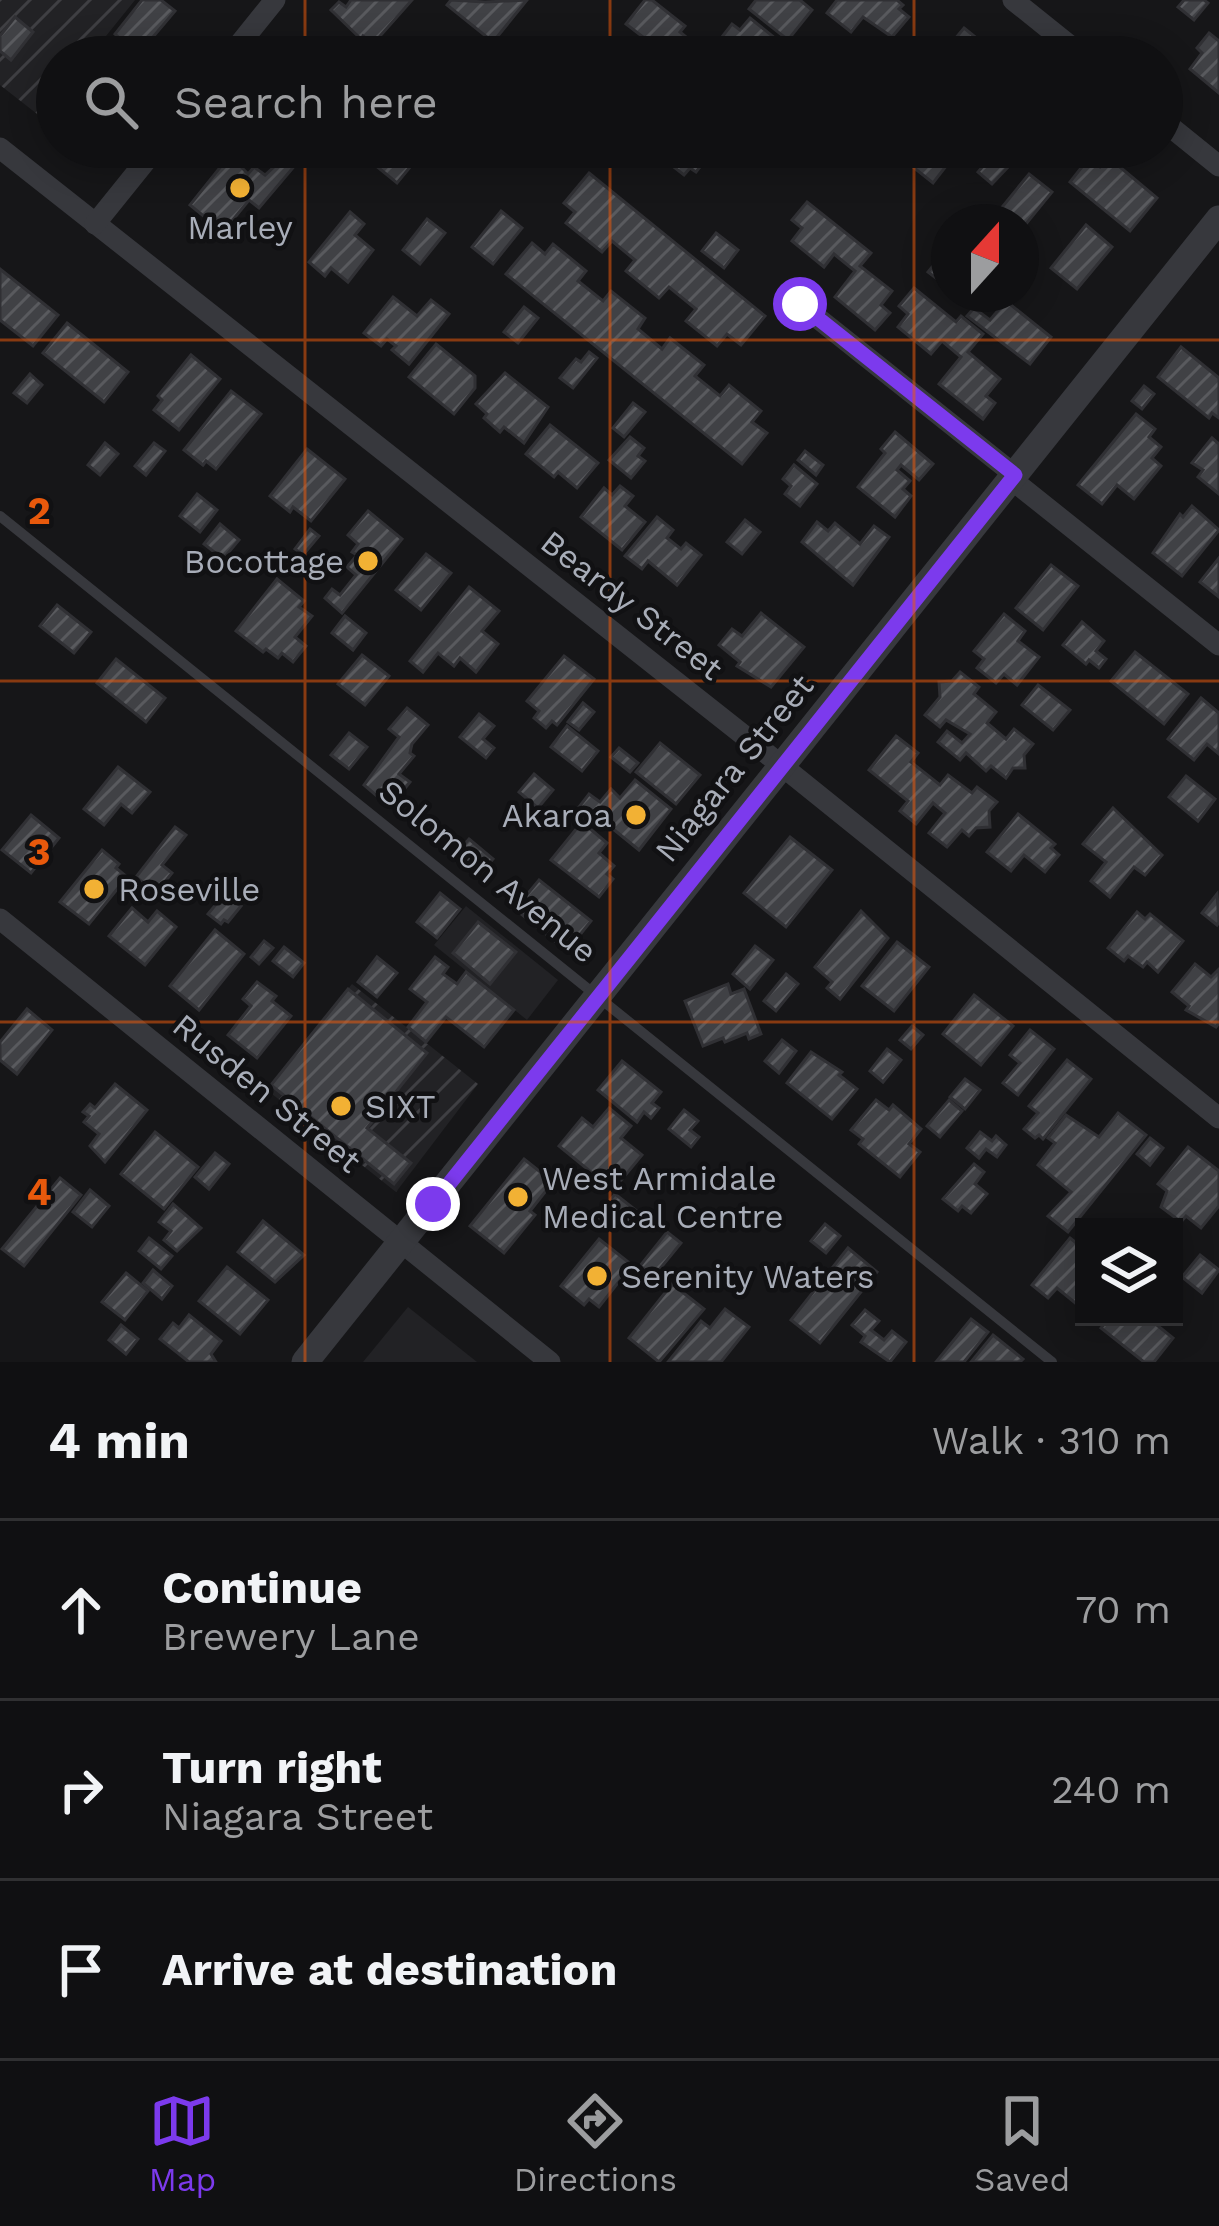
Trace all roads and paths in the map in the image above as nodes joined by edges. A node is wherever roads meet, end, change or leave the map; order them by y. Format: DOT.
graph roads {
  1 [pos="275,0"];
  2 [pos="1013,0"];
  3 [pos="247,36"];
  4 [pos="1058,36"];
  5 [pos="1183,137"];
  6 [pos="0,148"];
  7 [pos="1219,166"];
  8 [pos="140,168"];
  9 [pos="1219,218"];
  10 [pos="95,224"];
  11 [pos="800,304"];
  12 [pos="1013,477"];
  13 [pos="0,517"];
  14 [pos="1219,645"];
  15 [pos="782,766"];
  16 [pos="0,919"];
  17 [pos="599,995"];
  18 [pos="1219,1118"];
  19 [pos="401,1243"];
  20 [pos="305,1362"];
  21 [pos="550,1362"];
  22 [pos="1052,1362"];
  1 -- 3 [label="street"];
  2 -- 4 [label="street"];
  5 -- 7 [label="street"];
  6 -- 10 [label="street, Beardy Street"];
  8 -- 10 [label="street"];
  9 -- 12 [label="street, Niagara Street"];
  10 -- 15 [label="street, Beardy Street"];
  11 -- 12 [label="street"];
  12 -- 14 [label="street"];
  12 -- 15 [label="street, Niagara Street"];
  13 -- 17 [label="lane, Solomon Avenue"];
  15 -- 17 [label="street, Niagara Street"];
  15 -- 18 [label="street, Beardy Street"];
  16 -- 19 [label="street, Rusden Street"];
  17 -- 19 [label="street, Niagara Street"];
  17 -- 22 [label="lane, Solomon Avenue"];
  19 -- 20 [label="street, Niagara Street"];
  19 -- 21 [label="street, Rusden Street"];
}
